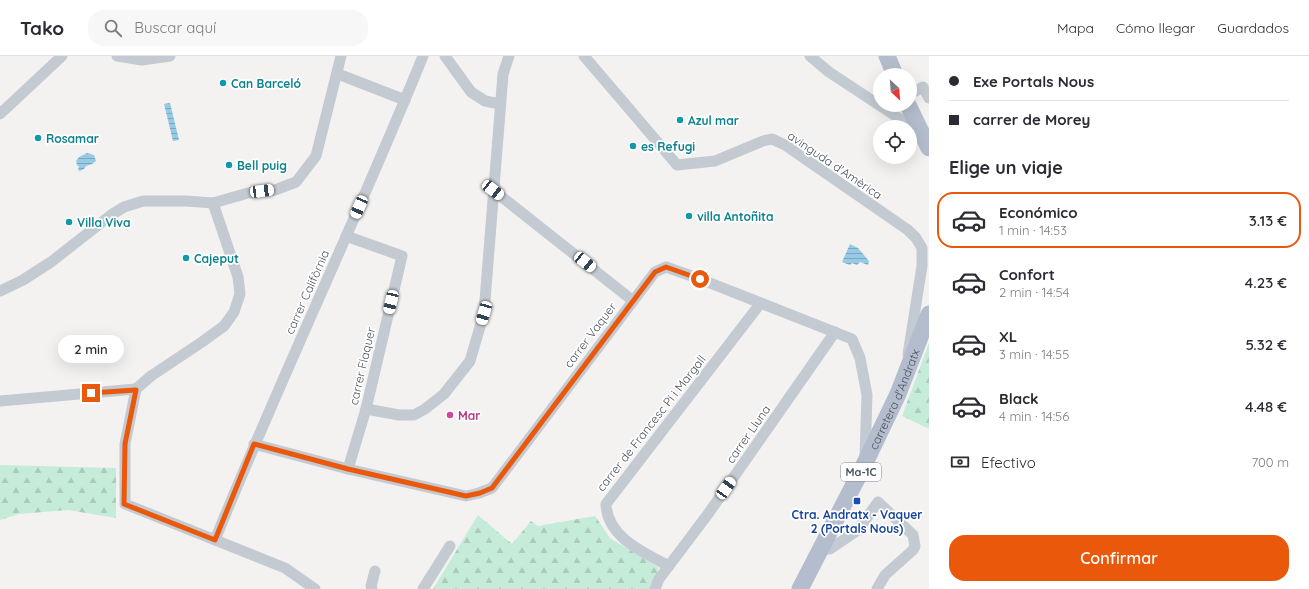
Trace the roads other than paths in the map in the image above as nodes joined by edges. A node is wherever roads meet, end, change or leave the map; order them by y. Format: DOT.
graph roads {
  1 [pos="62,56"];
  2 [pos="117,56"];
  3 [pos="170,56"];
  4 [pos="341,56"];
  5 [pos="423,56"];
  6 [pos="445,56"];
  7 [pos="810,56"];
  8 [pos="887,56"];
  9 [pos="509,57"];
  10 [pos="589,58"];
  11 [pos="892,68"];
  12 [pos="338,74"];
  13 [pos="917,90"];
  14 [pos="929,98"];
  15 [pos="405,100"];
  16 [pos="500,104"];
  17 [pos="911,112"];
  18 [pos="0,114"];
  19 [pos="926,142"];
  20 [pos="493,190"];
  21 [pos="213,203"];
  22 [pos="346,236"];
  23 [pos="0,291"];
  24 [pos="632,300"];
  25 [pos="760,304"];
  26 [pos="929,314"];
  27 [pos="835,332"];
  28 [pos="903,380"];
  29 [pos="136,390"];
  30 [pos="0,401"];
  31 [pos="366,409"];
  32 [pos="254,444"];
  33 [pos="865,463"];
  34 [pos="348,469"];
  35 [pos="215,540"];
  36 [pos="450,546"];
  37 [pos="821,549"];
  38 [pos="669,566"];
  39 [pos="375,571"];
  40 [pos="315,589"];
  41 [pos="372,589"];
  42 [pos="422,589"];
  43 [pos="655,589"];
  44 [pos="800,589"];
  45 [pos="877,589"];
  1 -- 18 [label="street"];
  2 -- 3 [label="street"];
  4 -- 12 [label="street"];
  5 -- 15 [label="street, carrer Califòrnia"];
  6 -- 16 [label="street"];
  7 -- 19 [label="street"];
  8 -- 11 [label="main road"];
  9 -- 16 [label="street"];
  10 -- 28 [label="street, avinguda d'Amèrica"];
  12 -- 15 [label="street"];
  12 -- 21 [label="street"];
  13 -- 14 [label="street"];
  15 -- 22 [label="street, carrer Califòrnia"];
  16 -- 20 [label="street"];
  17 -- 19 [label="main road"];
  20 -- 24 [label="street"];
  20 -- 31 [label="street"];
  21 -- 23 [label="street"];
  21 -- 29 [label="street"];
  22 -- 31 [label="street, carrer Flaquer"];
  22 -- 32 [label="street, carrer Califòrnia"];
  24 -- 25 [label="street, carrer Vaquer"];
  24 -- 34 [label="street, carrer Vaquer"];
  25 -- 27 [label="street, carrer Vaquer"];
  25 -- 38 [label="street, carrer de Francesc Pi i Margall"];
  26 -- 28 [label="main road, carretera d'Andratx / Ma-1C"];
  27 -- 33 [label="street, carrer Vaquer"];
  27 -- 38 [label="street, carrer Lluna"];
  28 -- 33 [label="main road, carretera d'Andratx / Ma-1C"];
  29 -- 30 [label="street"];
  29 -- 35 [label="street"];
  31 -- 34 [label="street, carrer Flaquer"];
  32 -- 34 [label="street, carrer Vaquer"];
  32 -- 35 [label="street, carrer Califòrnia"];
  33 -- 37 [label="main road, carretera d'Andratx / Ma-1C"];
  35 -- 40 [label="street"];
  36 -- 42 [label="street"];
  37 -- 44 [label="main road, carretera d'Andratx / Ma-1C"];
  37 -- 45 [label="street"];
  38 -- 43 [label="street, carrer Lluna"];
  39 -- 41 [label="street"];
}
